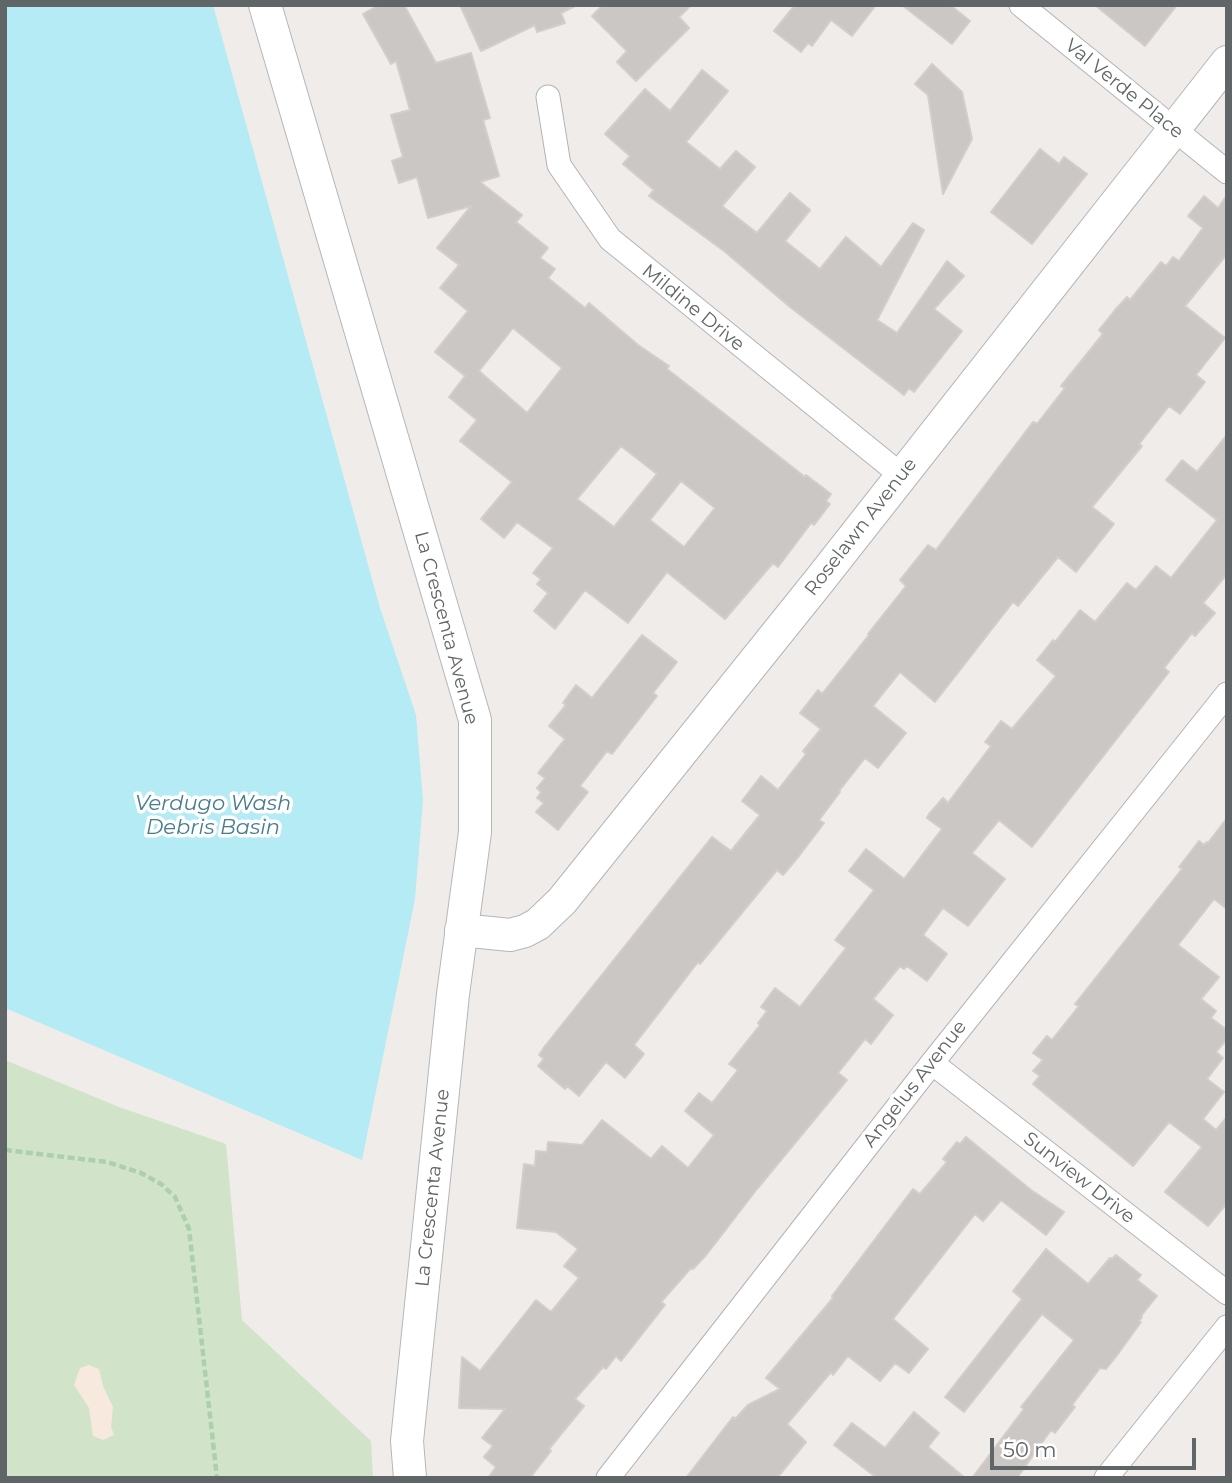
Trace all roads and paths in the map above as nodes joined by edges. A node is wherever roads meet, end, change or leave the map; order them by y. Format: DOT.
graph roads {
  1 [pos="265,5"];
  2 [pos="1021,5"];
  3 [pos="1227,62"];
  4 [pos="548,97"];
  5 [pos="1174,130"];
  6 [pos="1227,172"];
  7 [pos="901,475"];
  8 [pos="1227,694"];
  9 [pos="461,930"];
  10 [pos="932,1063"];
  11 [pos="5,1150"];
  12 [pos="1227,1293"];
  13 [pos="1227,1327"];
  14 [pos="217,1478"];
  15 [pos="410,1478"];
  16 [pos="608,1478"];
  17 [pos="1106,1478"];
  1 -- 9 [label="main road, La Crescenta Avenue"];
  2 -- 5 [label="street, Val Verde Place"];
  3 -- 5 [label="main road, Roselawn Avenue"];
  4 -- 7 [label="street, Mildine Drive"];
  5 -- 6 [label="street, Val Verde Place"];
  5 -- 7 [label="main road, Roselawn Avenue"];
  7 -- 9 [label="main road, Roselawn Avenue"];
  8 -- 10 [label="street, Angelus Avenue"];
  9 -- 15 [label="main road, La Crescenta Avenue"];
  10 -- 12 [label="street, Sunview Drive"];
  10 -- 16 [label="street, Angelus Avenue"];
  11 -- 14 [label="path"];
  13 -- 17 [label="street"];
}
